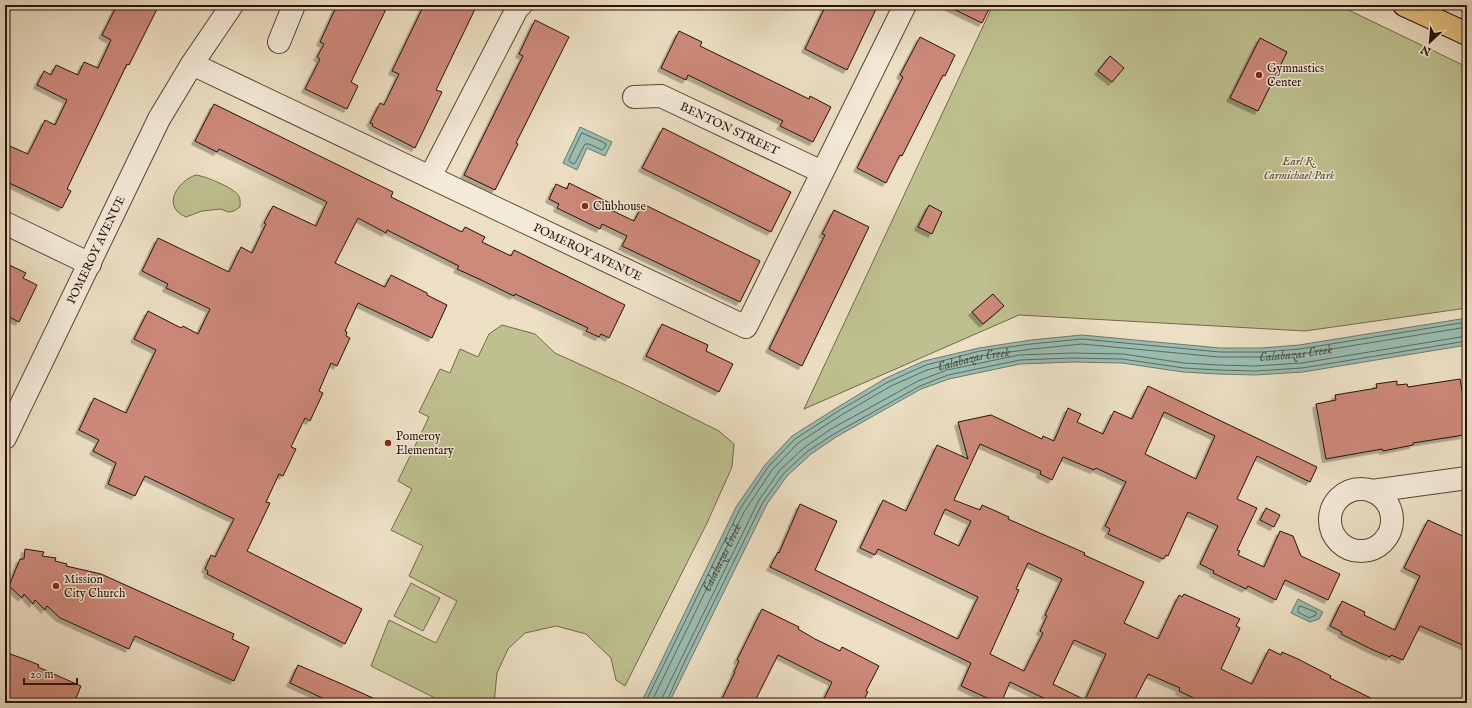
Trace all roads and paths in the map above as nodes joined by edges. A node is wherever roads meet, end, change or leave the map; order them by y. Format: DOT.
graph roads {
  1 [pos="232,5"];
  2 [pos="294,5"];
  3 [pos="521,5"];
  4 [pos="905,5"];
  5 [pos="1404,5"];
  6 [pos="1467,34"];
  7 [pos="280,42"];
  8 [pos="192,64"];
  9 [pos="634,97"];
  10 [pos="822,172"];
  11 [pos="430,177"];
  12 [pos="5,223"];
  13 [pos="90,264"];
  14 [pos="5,438"];
  15 [pos="1467,478"];
  16 [pos="1372,491"];
  1 -- 8 [label="street, POMEROY AVENUE"];
  2 -- 7 [label="street"];
  3 -- 11 [label="street"];
  4 -- 10 [label="street"];
  5 -- 6 [label="main road"];
  8 -- 11 [label="street, POMEROY AVENUE"];
  8 -- 13 [label="street, POMEROY AVENUE"];
  9 -- 10 [label="street, BENTON STREET"];
  10 -- 11 [label="street, POMEROY AVENUE"];
  12 -- 13 [label="street"];
  13 -- 14 [label="street, POMEROY AVENUE"];
  15 -- 16 [label="street"];
}
